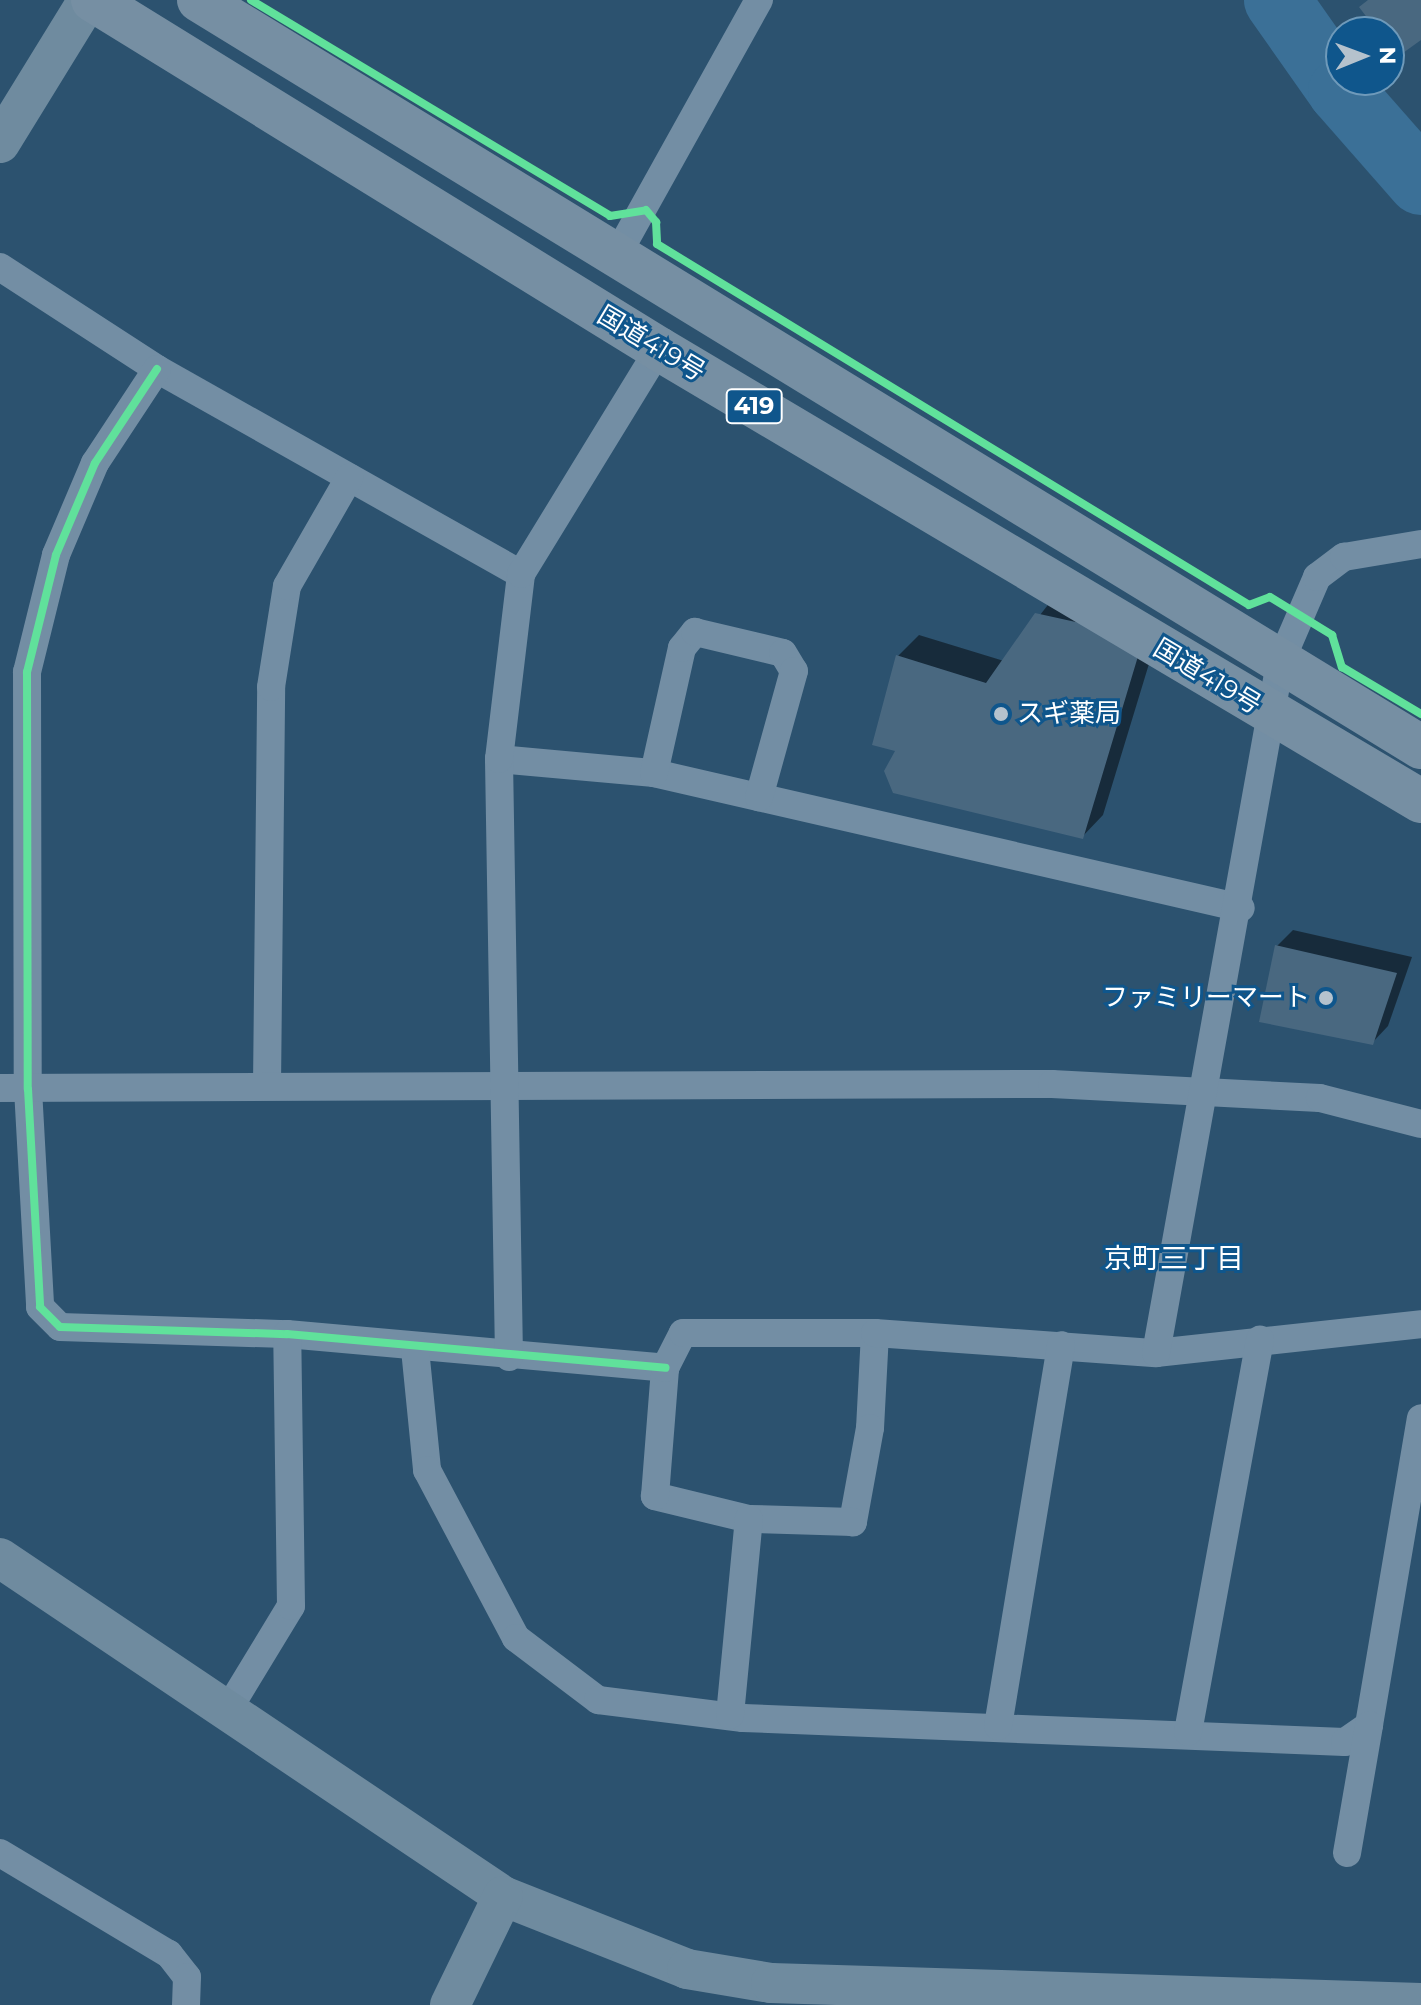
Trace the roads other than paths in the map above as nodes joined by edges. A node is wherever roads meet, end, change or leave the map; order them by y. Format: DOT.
graph roads {
  1 [pos="90,0"];
  2 [pos="199,0"];
  3 [pos="754,2"];
  4 [pos="0,143"];
  5 [pos="617,255"];
  6 [pos="0,267"];
  7 [pos="659,349"];
  8 [pos="157,369"];
  9 [pos="349,478"];
  10 [pos="1421,544"];
  11 [pos="521,574"];
  12 [pos="1280,663"];
  13 [pos="1274,717"];
  14 [pos="1421,747"];
  15 [pos="499,759"];
  16 [pos="654,773"];
  17 [pos="759,797"];
  18 [pos="1421,801"];
  19 [pos="1241,908"];
  20 [pos="507,1083"];
  21 [pos="267,1086"];
  22 [pos="0,1088"];
  23 [pos="28,1089"];
  24 [pos="1203,1091"];
  25 [pos="1421,1124"];
  26 [pos="1421,1324"];
  27 [pos="875,1333"];
  28 [pos="287,1334"];
  29 [pos="1260,1340"];
  30 [pos="1061,1345"];
  31 [pos="415,1349"];
  32 [pos="1156,1353"];
  33 [pos="509,1357"];
  34 [pos="665,1368"];
  35 [pos="1421,1418"];
  36 [pos="749,1519"];
  37 [pos="0,1558"];
  38 [pos="229,1708"];
  39 [pos="730,1715"];
  40 [pos="1369,1725"];
  41 [pos="998,1726"];
  42 [pos="1188,1732"];
  43 [pos="0,1853"];
  44 [pos="1347,1853"];
  45 [pos="503,1896"];
  46 [pos="1421,2003"];
  47 [pos="1288,2004"];
  48 [pos="186,2005"];
  49 [pos="450,2005"];
  1 -- 4 [label="street"];
  1 -- 7 [label="highway, 国道419号 / 419"];
  2 -- 5 [label="highway, 国道419号 / 419"];
  3 -- 5 [label="street"];
  5 -- 12 [label="highway, 国道419号 / 419"];
  6 -- 8 [label="street"];
  7 -- 11 [label="street"];
  7 -- 13 [label="highway, 国道419号 / 419"];
  8 -- 9 [label="street"];
  8 -- 23 [label="street"];
  9 -- 11 [label="street"];
  9 -- 21 [label="street"];
  10 -- 12 [label="street"];
  11 -- 15 [label="street"];
  12 -- 13 [label="street"];
  12 -- 14 [label="highway, 国道419号 / 419"];
  13 -- 18 [label="highway, 国道419号 / 419"];
  13 -- 19 [label="street"];
  15 -- 16 [label="street"];
  15 -- 20 [label="street"];
  16 -- 17 [label="street"];
  16 -- 17 [label="street"];
  17 -- 19 [label="street"];
  19 -- 24 [label="street"];
  20 -- 21 [label="street"];
  20 -- 24 [label="street"];
  20 -- 33 [label="street"];
  21 -- 23 [label="street"];
  22 -- 23 [label="street"];
  23 -- 28 [label="street"];
  24 -- 25 [label="street"];
  24 -- 32 [label="street"];
  26 -- 29 [label="street"];
  27 -- 30 [label="street"];
  27 -- 34 [label="street"];
  27 -- 36 [label="street"];
  28 -- 31 [label="street"];
  28 -- 38 [label="street"];
  29 -- 32 [label="street"];
  29 -- 42 [label="street"];
  30 -- 32 [label="street"];
  30 -- 41 [label="street"];
  31 -- 33 [label="street"];
  31 -- 39 [label="street"];
  33 -- 34 [label="street"];
  34 -- 36 [label="street"];
  35 -- 40 [label="street"];
  36 -- 39 [label="street"];
  37 -- 38 [label="street"];
  38 -- 45 [label="street"];
  39 -- 41 [label="street"];
  40 -- 42 [label="street"];
  40 -- 44 [label="street"];
  41 -- 42 [label="street"];
  43 -- 48 [label="street"];
  45 -- 47 [label="street"];
  45 -- 49 [label="street"];
  46 -- 47 [label="street"];
}
